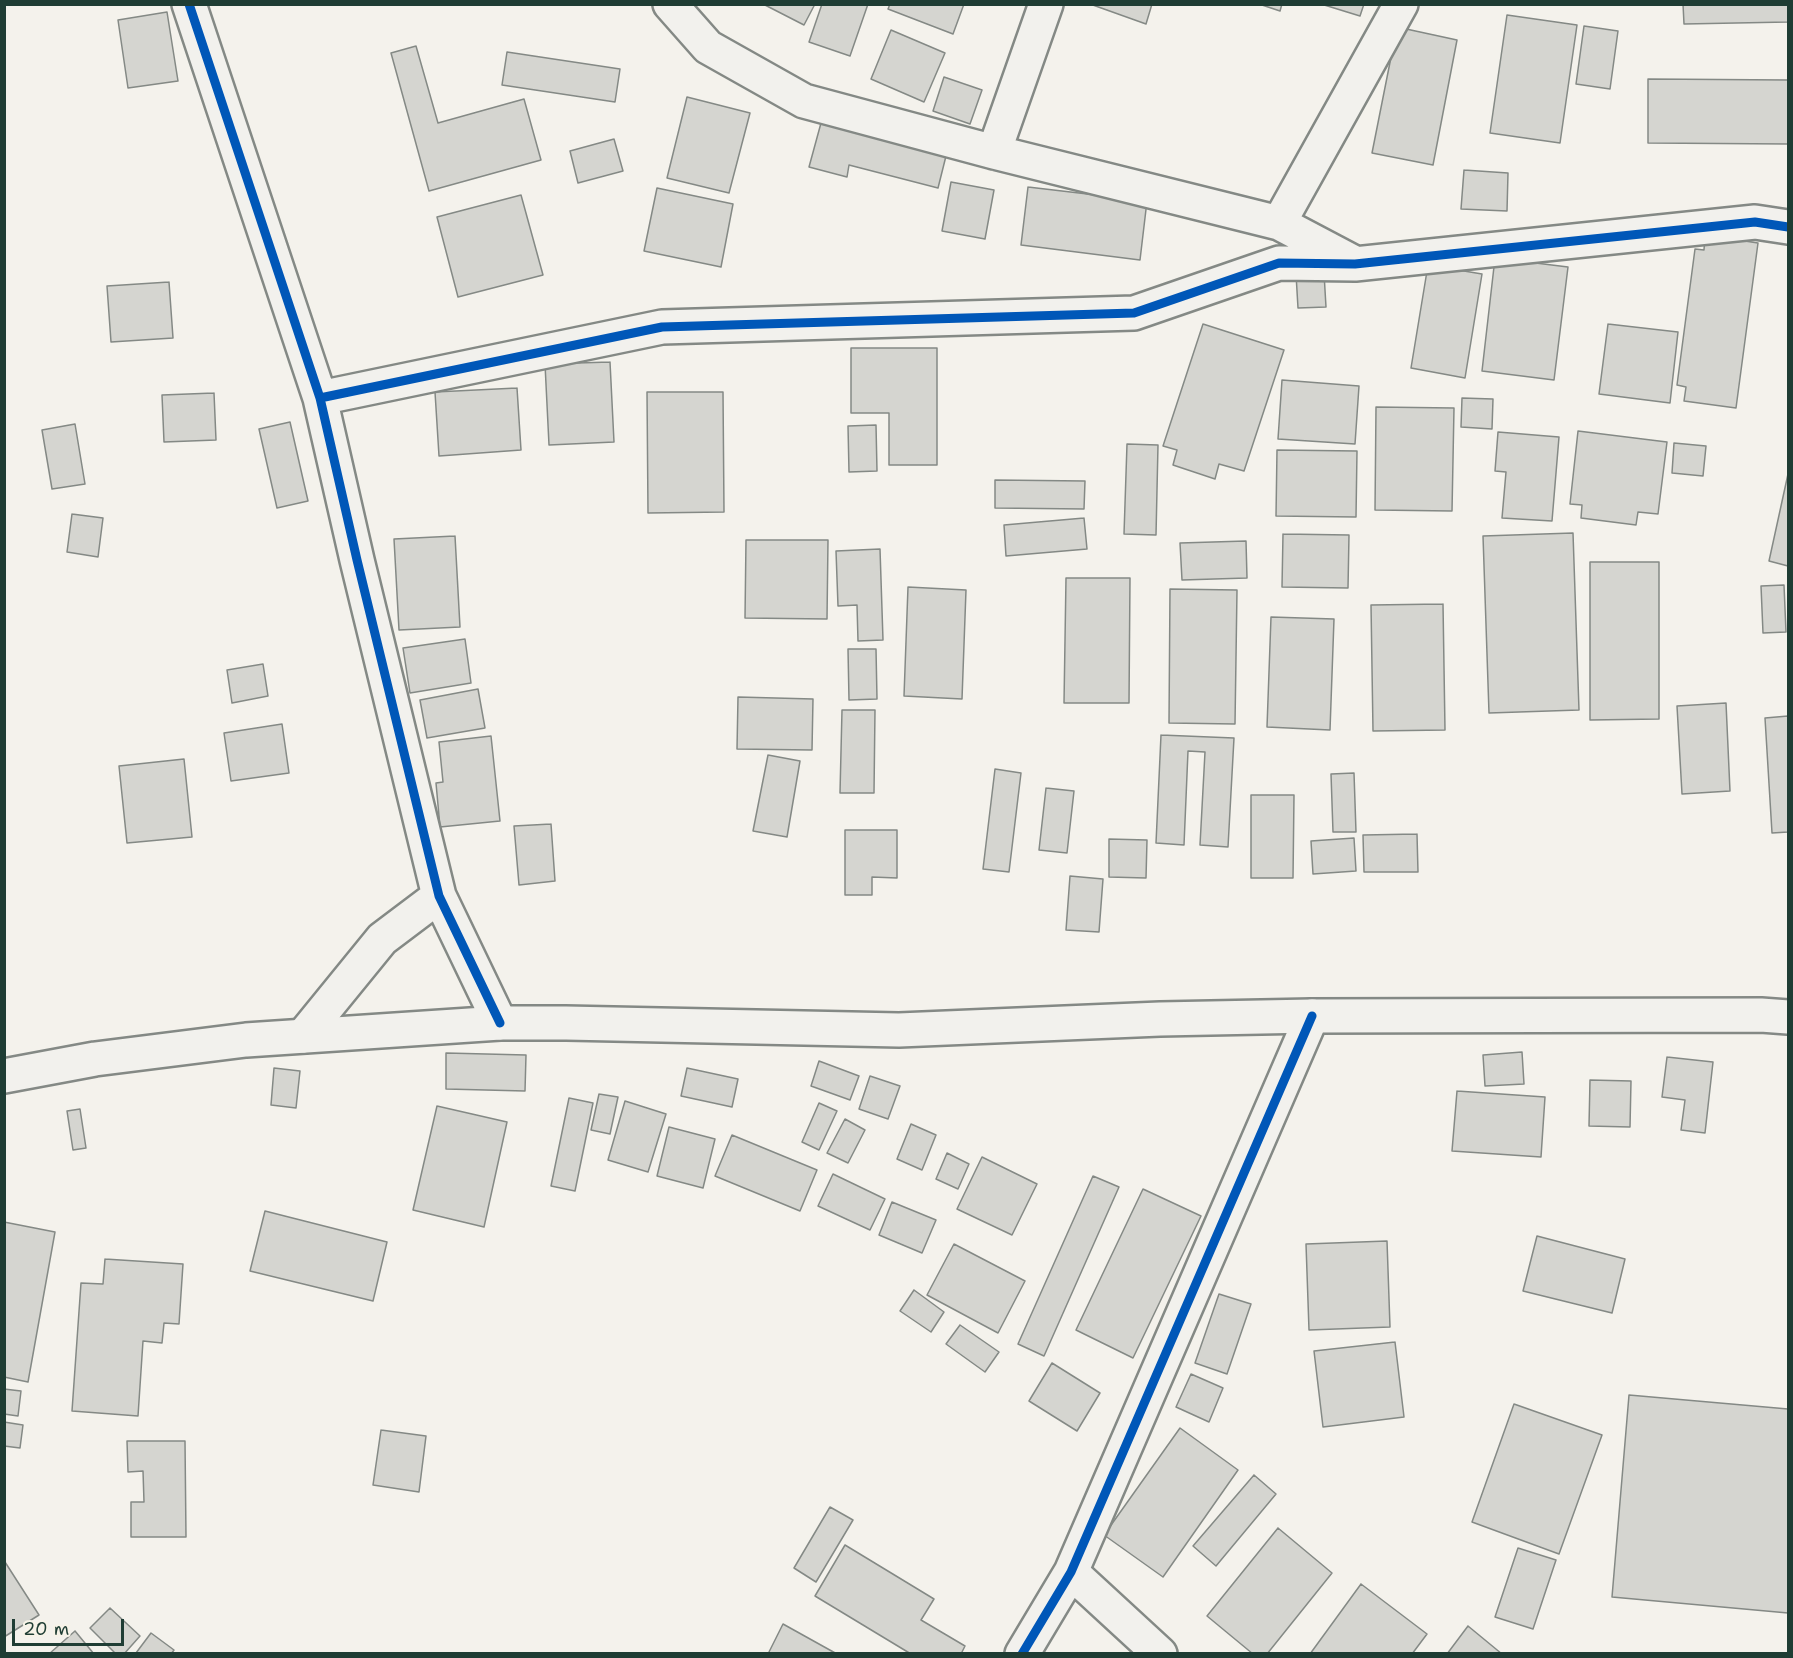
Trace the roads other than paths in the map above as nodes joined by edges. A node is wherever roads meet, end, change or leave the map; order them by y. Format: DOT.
graph roads {
  1 [pos="670,4"];
  2 [pos="1046,4"];
  3 [pos="1401,4"];
  4 [pos="186,6"];
  5 [pos="994,152"];
  6 [pos="1279,223"];
  7 [pos="1788,226"];
  8 [pos="1355,264"];
  9 [pos="320,398"];
  10 [pos="439,896"];
  11 [pos="1312,1016"];
  12 [pos="1788,1017"];
  13 [pos="500,1023"];
  14 [pos="303,1036"];
  15 [pos="4,1076"];
  16 [pos="1071,1572"];
  17 [pos="1022,1653"];
  18 [pos="1160,1653"];
  1 -- 5 [label="street"];
  2 -- 5 [label="street"];
  3 -- 6 [label="street"];
  4 -- 9 [label="street"];
  5 -- 6 [label="street"];
  6 -- 8 [label="street"];
  7 -- 8 [label="street"];
  8 -- 9 [label="street"];
  9 -- 10 [label="street"];
  10 -- 13 [label="street"];
  10 -- 14 [label="street"];
  11 -- 12 [label="street"];
  11 -- 13 [label="street"];
  11 -- 16 [label="street"];
  13 -- 14 [label="street"];
  14 -- 15 [label="street"];
  16 -- 17 [label="street"];
  16 -- 18 [label="street"];
}
